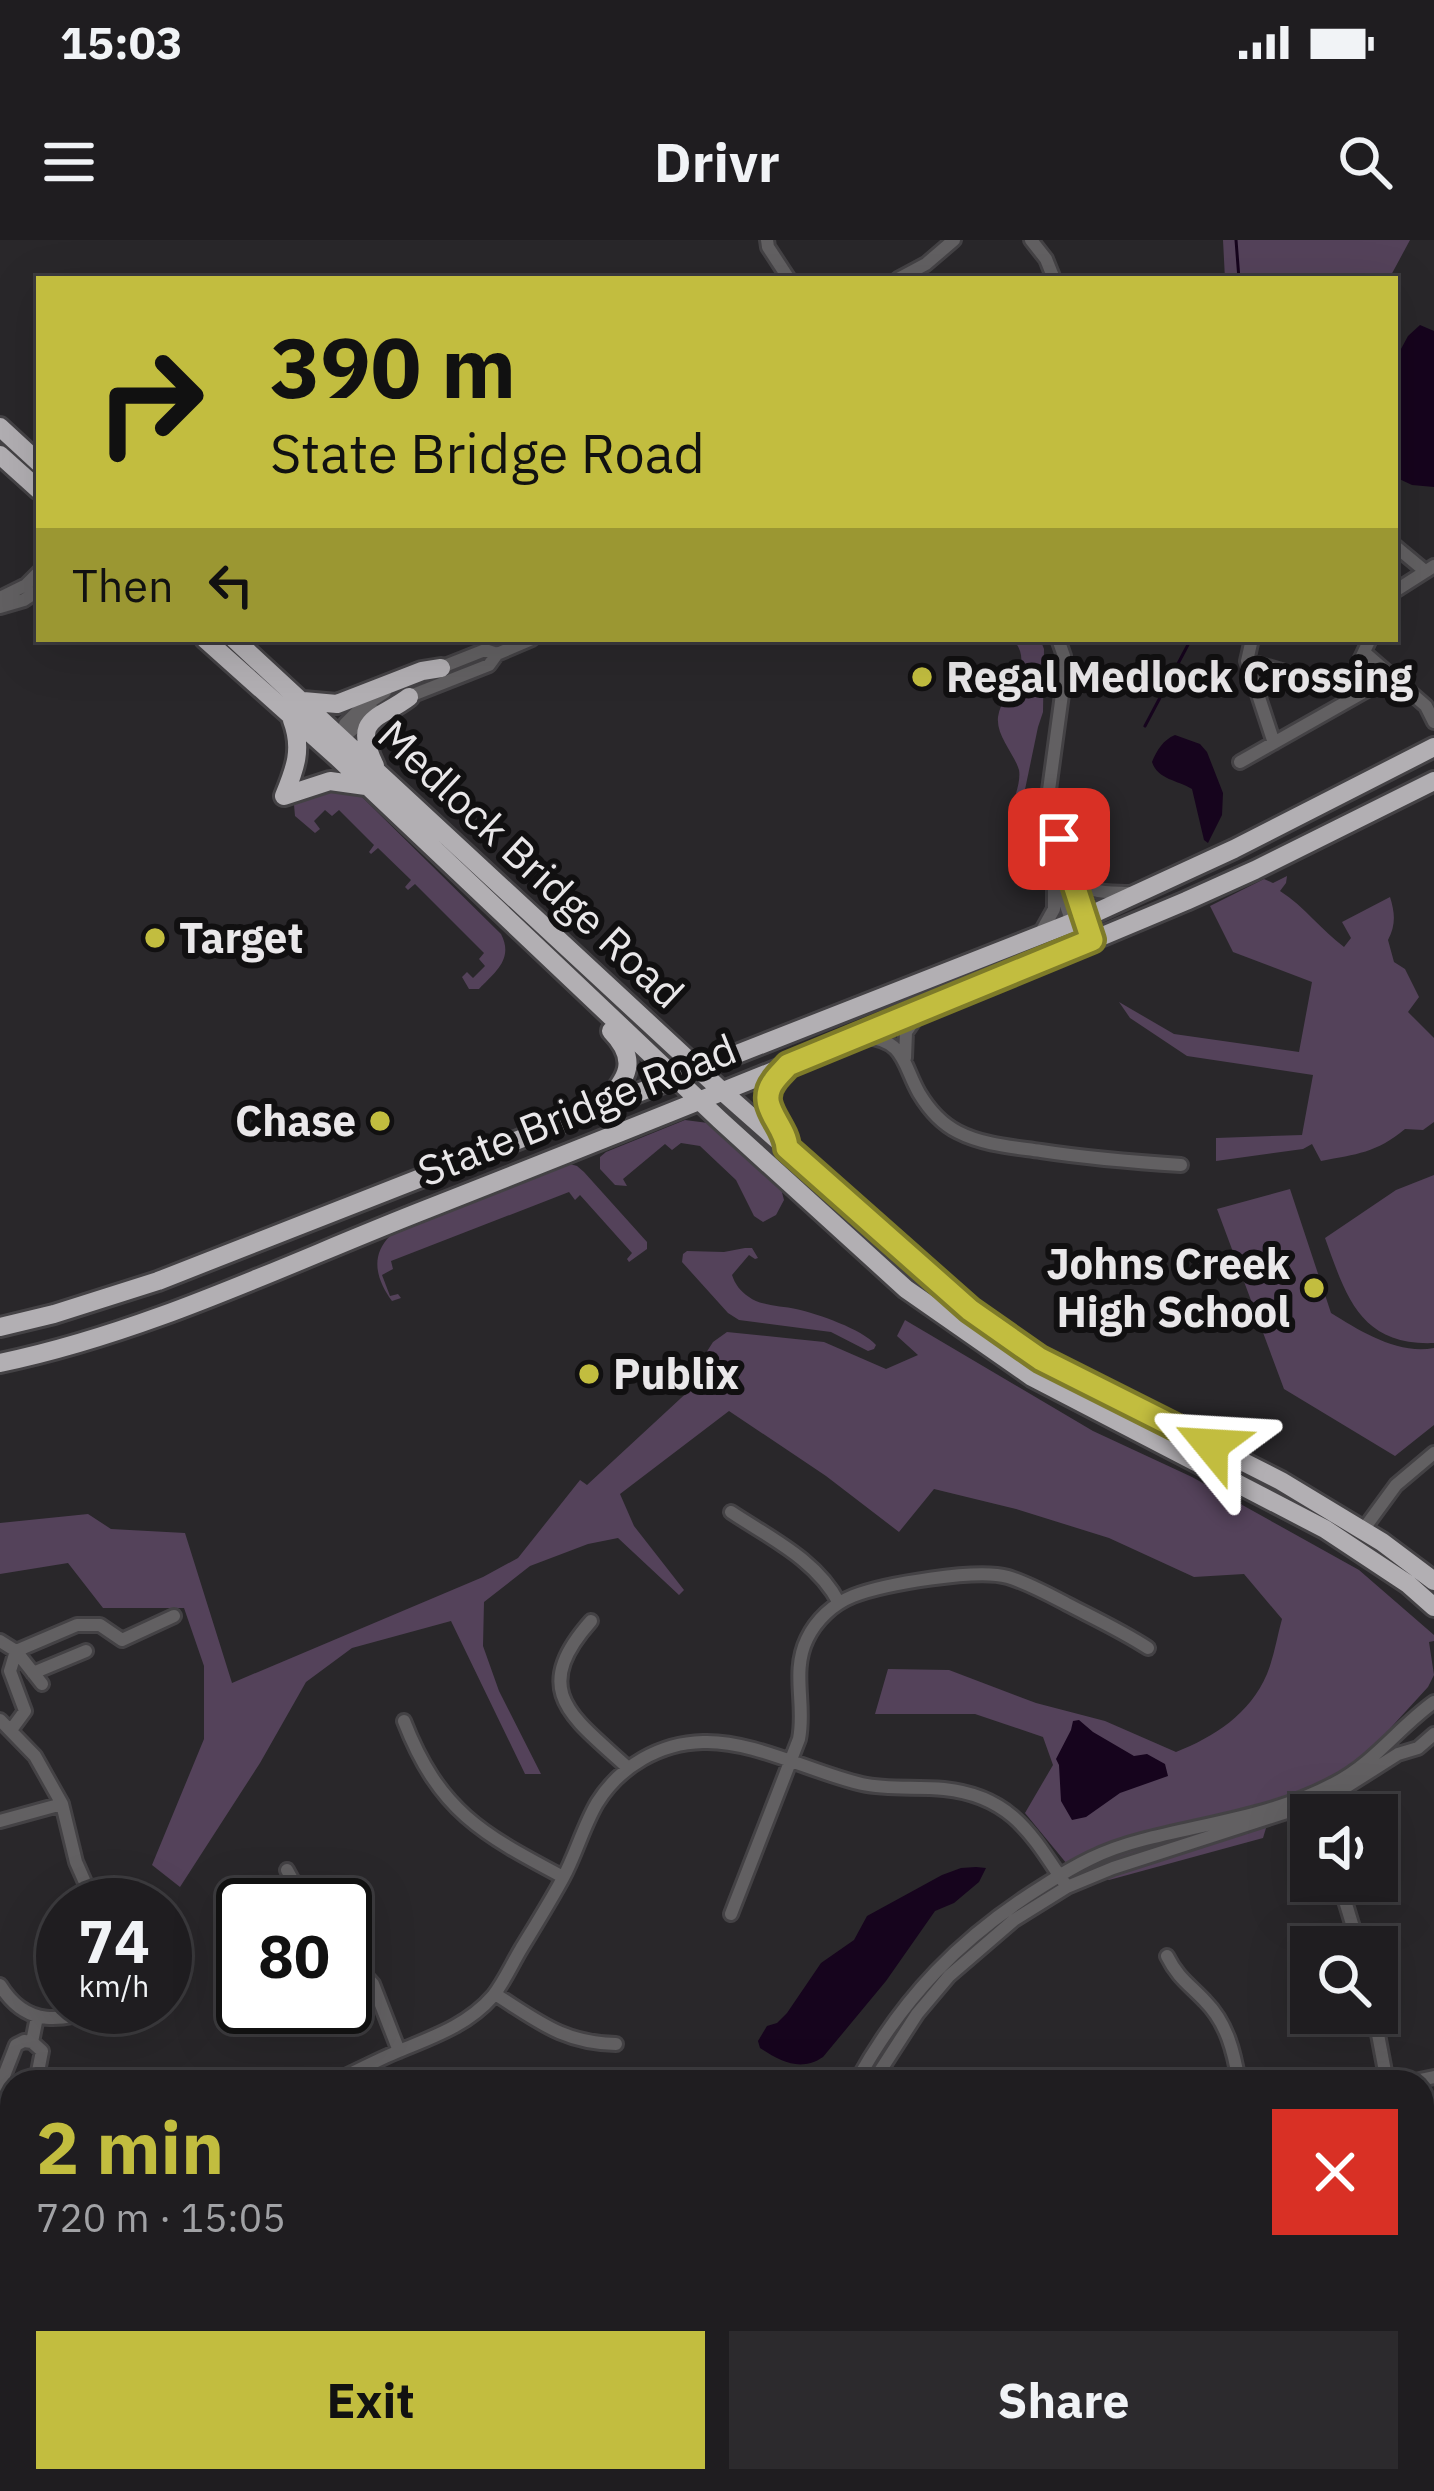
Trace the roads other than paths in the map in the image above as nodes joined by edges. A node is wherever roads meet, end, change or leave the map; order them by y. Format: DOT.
graph roads {
  1 [pos="767,240"];
  2 [pos="954,240"];
  3 [pos="1031,240"];
  4 [pos="787,276"];
  5 [pos="904,276"];
  6 [pos="1053,276"];
  7 [pos="0,427"];
  8 [pos="0,454"];
  9 [pos="36,460"];
  10 [pos="36,487"];
  11 [pos="1398,548"];
  12 [pos="1430,568"];
  13 [pos="36,575"];
  14 [pos="1398,589"];
  15 [pos="36,592"];
  16 [pos="0,603"];
  17 [pos="209,642"];
  18 [pos="237,642"];
  19 [pos="1059,642"];
  20 [pos="1251,642"];
  21 [pos="1367,646"];
  22 [pos="501,648"];
  23 [pos="1246,661"];
  24 [pos="441,668"];
  25 [pos="1392,676"];
  26 [pos="1346,690"];
  27 [pos="409,697"];
  28 [pos="1338,706"];
  29 [pos="296,708"];
  30 [pos="1434,722"];
  31 [pos="333,741"];
  32 [pos="1274,742"];
  33 [pos="1434,748"];
  34 [pos="1240,762"];
  35 [pos="372,779"];
  36 [pos="1434,781"];
  37 [pos="1058,863"];
  38 [pos="1136,893"];
  39 [pos="1078,921"];
  40 [pos="1040,934"];
  41 [pos="1086,943"];
  42 [pos="591,997"];
  43 [pos="921,1011"];
  44 [pos="858,1036"];
  45 [pos="905,1060"];
  46 [pos="788,1065"];
  47 [pos="698,1068"];
  48 [pos="675,1077"];
  49 [pos="723,1092"];
  50 [pos="700,1101"];
  51 [pos="603,1106"];
  52 [pos="787,1148"];
  53 [pos="1181,1166"];
  54 [pos="0,1327"];
  55 [pos="0,1363"];
  56 [pos="1434,1453"];
  57 [pos="730,1512"];
  58 [pos="1363,1530"];
  59 [pos="1359,1551"];
  60 [pos="1434,1581"];
  61 [pos="839,1604"];
  62 [pos="1434,1607"];
  63 [pos="174,1616"];
  64 [pos="1434,1618"];
  65 [pos="591,1621"];
  66 [pos="0,1641"];
  67 [pos="1148,1648"];
  68 [pos="16,1651"];
  69 [pos="86,1651"];
  70 [pos="1434,1702"];
  71 [pos="404,1721"];
  72 [pos="4,1725"];
  73 [pos="1434,1734"];
  74 [pos="790,1762"];
  75 [pos="628,1768"];
  76 [pos="1324,1794"];
  77 [pos="1335,1794"];
  78 [pos="62,1804"];
  79 [pos="1290,1809"];
  80 [pos="0,1821"];
  81 [pos="287,1870"];
  82 [pos="563,1877"];
  83 [pos="83,1878"];
  84 [pos="291,1878"];
  85 [pos="1063,1881"];
  86 [pos="731,1915"];
  87 [pos="1167,1956"];
  88 [pos="372,1982"];
  89 [pos="0,1985"];
  90 [pos="495,1994"];
  91 [pos="36,2017"];
  92 [pos="36,2022"];
  93 [pos="1378,2034"];
  94 [pos="32,2042"];
  95 [pos="616,2044"];
  96 [pos="399,2051"];
  97 [pos="6,2070"];
  98 [pos="38,2070"];
  99 [pos="359,2070"];
  100 [pos="863,2070"];
  101 [pos="880,2070"];
  102 [pos="1237,2070"];
  103 [pos="1385,2070"];
  1 -- 4 [label="street"];
  2 -- 5 [label="street"];
  3 -- 6 [label="street"];
  7 -- 9 [label="highway"];
  8 -- 10 [label="highway"];
  11 -- 12 [label="street"];
  12 -- 14 [label="street"];
  13 -- 16 [label="street"];
  15 -- 16 [label="street"];
  17 -- 29 [label="highway, Medlock Bridge Road"];
  18 -- 29 [label="highway, Medlock Bridge Road"];
  19 -- 37 [label="street"];
  20 -- 23 [label="street"];
  21 -- 25 [label="street"];
  21 -- 26 [label="street"];
  22 -- 24 [label="street"];
  22 -- 27 [label="street"];
  23 -- 26 [label="street"];
  23 -- 32 [label="street"];
  24 -- 29 [label="highway"];
  24 -- 31 [label="street"];
  25 -- 28 [label="street"];
  25 -- 30 [label="street"];
  26 -- 28 [label="street"];
  27 -- 31 [label="street"];
  27 -- 35 [label="highway"];
  28 -- 32 [label="street"];
  29 -- 31 [label="highway, Medlock Bridge Road"];
  29 -- 35 [label="highway"];
  31 -- 35 [label="highway, Medlock Bridge Road"];
  32 -- 34 [label="street"];
  33 -- 38 [label="highway, State Bridge Road"];
  35 -- 42 [label="highway, Medlock Bridge Road"];
  35 -- 47 [label="highway, Medlock Bridge Road"];
  36 -- 41 [label="highway, State Bridge Road"];
  37 -- 38 [label="street"];
  37 -- 39 [label="street"];
  37 -- 40 [label="street"];
  38 -- 39 [label="highway, State Bridge Road"];
  39 -- 40 [label="highway, State Bridge Road"];
  39 -- 41 [label="street"];
  40 -- 47 [label="highway, State Bridge Road"];
  41 -- 43 [label="highway, State Bridge Road"];
  42 -- 48 [label="highway, Medlock Bridge Road"];
  42 -- 51 [label="highway"];
  43 -- 44 [label="highway, State Bridge Road"];
  43 -- 45 [label="street"];
  44 -- 45 [label="street"];
  44 -- 46 [label="highway, State Bridge Road"];
  45 -- 53 [label="street"];
  46 -- 49 [label="highway, State Bridge Road"];
  46 -- 52 [label="highway"];
  47 -- 48 [label="highway, State Bridge Road"];
  47 -- 49 [label="highway, Medlock Bridge Road"];
  48 -- 50 [label="highway, Medlock Bridge Road"];
  48 -- 51 [label="highway, State Bridge Road"];
  49 -- 50 [label="highway, State Bridge Road"];
  49 -- 52 [label="highway, Medlock Bridge Road"];
  50 -- 55 [label="highway, State Bridge Road"];
  50 -- 59 [label="highway, Medlock Bridge Road"];
  51 -- 54 [label="highway, State Bridge Road"];
  52 -- 58 [label="highway, Medlock Bridge Road"];
  56 -- 58 [label="street"];
  57 -- 61 [label="street"];
  58 -- 60 [label="highway, Medlock Bridge Road"];
  59 -- 62 [label="highway, Medlock Bridge Road"];
  59 -- 64 [label="highway, Medlock Bridge Road"];
  61 -- 67 [label="street"];
  61 -- 74 [label="street"];
  63 -- 68 [label="street"];
  65 -- 75 [label="street"];
  66 -- 68 [label="street"];
  68 -- 69 [label="street"];
  68 -- 72 [label="street"];
  70 -- 76 [label="street"];
  71 -- 82 [label="street"];
  72 -- 78 [label="street"];
  73 -- 77 [label="street"];
  74 -- 75 [label="street"];
  74 -- 85 [label="street"];
  74 -- 86 [label="street"];
  75 -- 82 [label="street"];
  78 -- 80 [label="street"];
  78 -- 83 [label="street"];
  79 -- 85 [label="street"];
  81 -- 84 [label="street"];
  82 -- 90 [label="street"];
  85 -- 100 [label="street"];
  85 -- 101 [label="street"];
  87 -- 102 [label="street"];
  88 -- 96 [label="street"];
  89 -- 91 [label="street"];
  90 -- 95 [label="street"];
  90 -- 96 [label="street"];
  92 -- 94 [label="street"];
  93 -- 103 [label="street"];
  94 -- 97 [label="street"];
  94 -- 98 [label="street"];
  96 -- 99 [label="street"];
}
